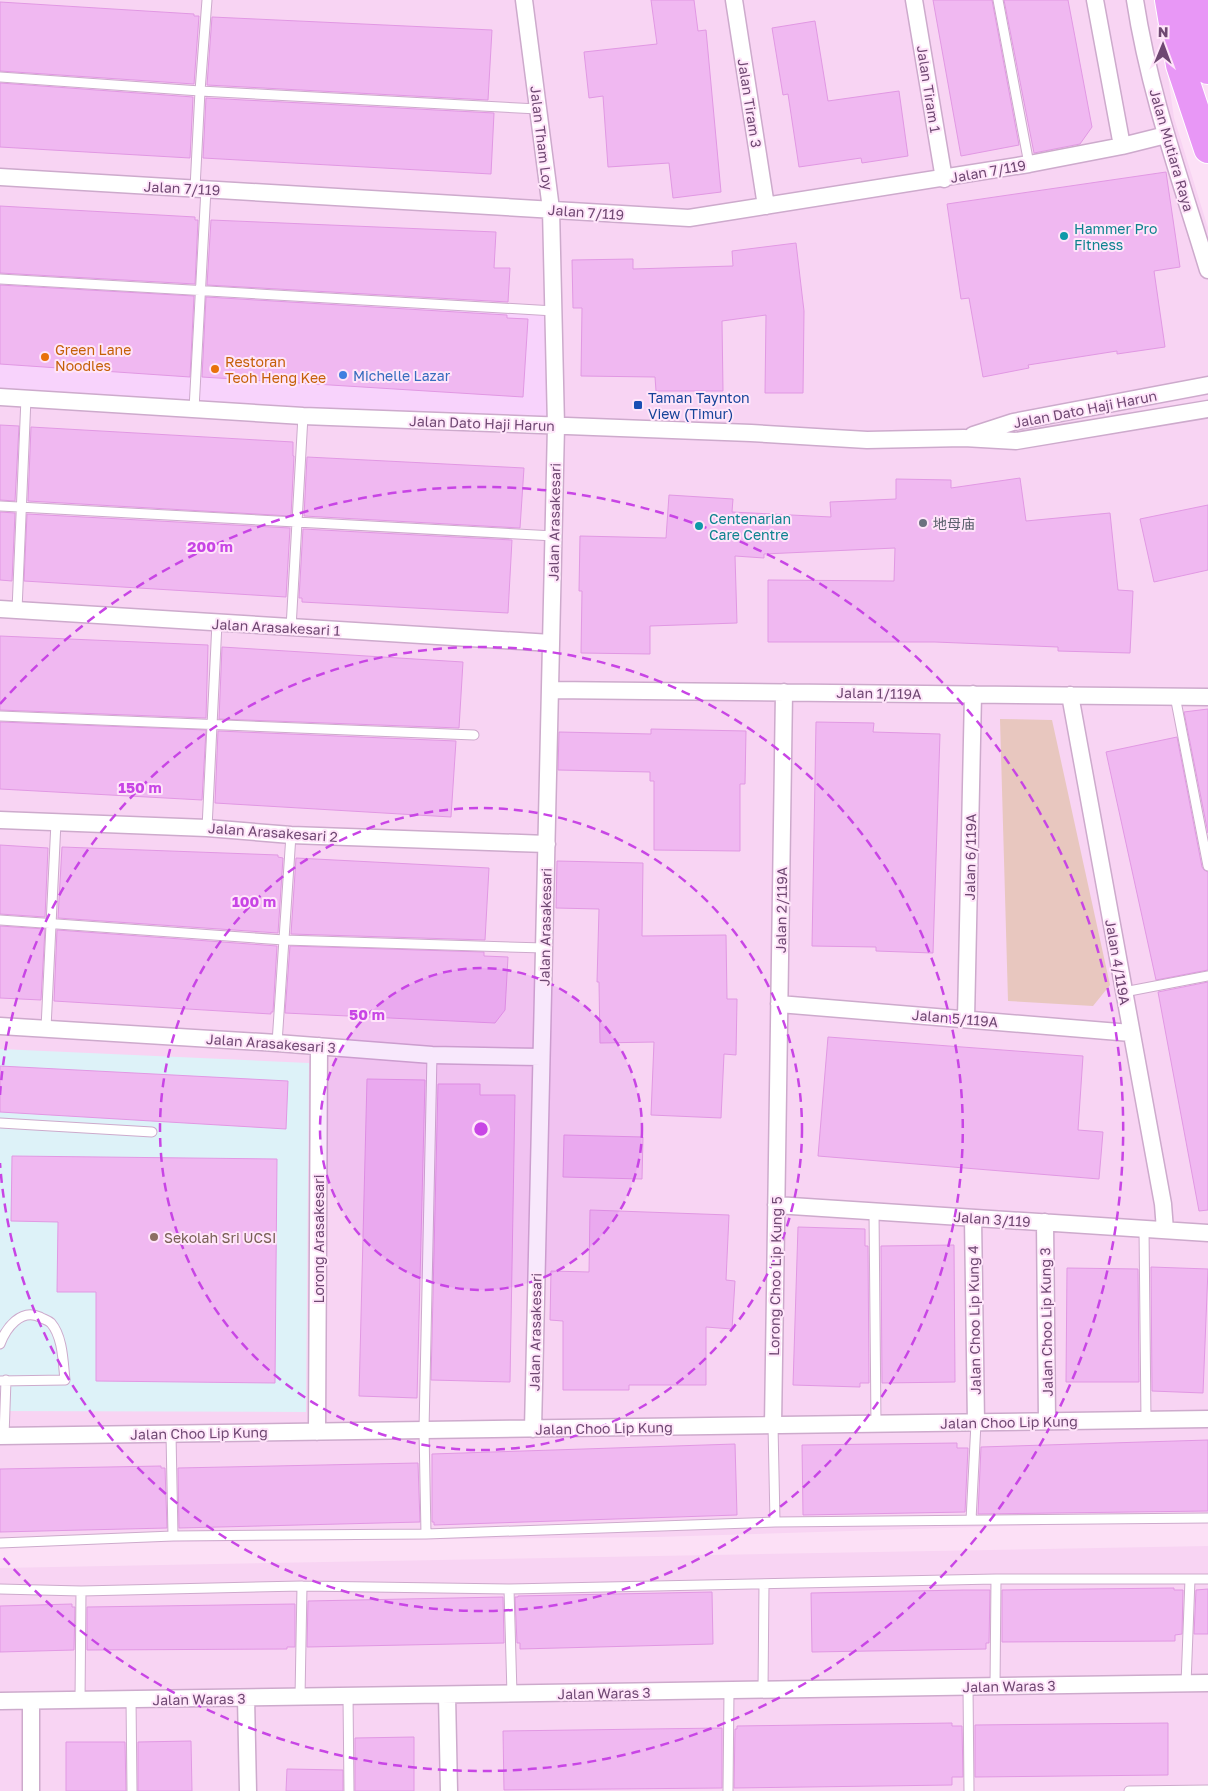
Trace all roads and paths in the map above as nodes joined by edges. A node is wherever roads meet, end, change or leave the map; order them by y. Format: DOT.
graph roads {
  1 [pos="207,0"];
  2 [pos="524,0"];
  3 [pos="734,0"];
  4 [pos="914,0"];
  5 [pos="998,0"];
  6 [pos="1095,0"];
  7 [pos="1135,0"];
  8 [pos="1169,0"];
  9 [pos="1196,0"];
  10 [pos="1208,70"];
  11 [pos="0,77"];
  12 [pos="200,91"];
  13 [pos="538,109"];
  14 [pos="1166,135"];
  15 [pos="1122,146"];
  16 [pos="1208,149"];
  17 [pos="1029,164"];
  18 [pos="0,177"];
  19 [pos="944,179"];
  20 [pos="201,189"];
  21 [pos="766,206"];
  22 [pos="551,209"];
  23 [pos="1208,270"];
  24 [pos="0,279"];
  25 [pos="200,291"];
  26 [pos="554,311"];
  27 [pos="1208,385"];
  28 [pos="0,396"];
  29 [pos="26,398"];
  30 [pos="1208,408"];
  31 [pos="194,409"];
  32 [pos="303,416"];
  33 [pos="556,426"];
  34 [pos="964,438"];
  35 [pos="0,506"];
  36 [pos="21,507"];
  37 [pos="296,523"];
  38 [pos="554,536"];
  39 [pos="0,609"];
  40 [pos="17,610"];
  41 [pos="217,623"];
  42 [pos="291,628"];
  43 [pos="551,643"];
  44 [pos="550,690"];
  45 [pos="784,692"];
  46 [pos="973,694"];
  47 [pos="1070,695"];
  48 [pos="1175,696"];
  49 [pos="1208,696"];
  50 [pos="0,716"];
  51 [pos="212,725"];
  52 [pos="474,735"];
  53 [pos="0,820"];
  54 [pos="56,822"];
  55 [pos="207,828"];
  56 [pos="291,835"];
  57 [pos="547,844"];
  58 [pos="1208,866"];
  59 [pos="0,920"];
  60 [pos="52,923"];
  61 [pos="284,940"];
  62 [pos="544,948"];
  63 [pos="1208,976"];
  64 [pos="1124,992"];
  65 [pos="779,1004"];
  66 [pos="966,1019"];
  67 [pos="0,1026"];
  68 [pos="46,1028"];
  69 [pos="1131,1033"];
  70 [pos="277,1043"];
  71 [pos="319,1046"];
  72 [pos="432,1055"];
  73 [pos="541,1057"];
  74 [pos="0,1123"];
  75 [pos="776,1127"];
  76 [pos="152,1132"];
  77 [pos="776,1205"];
  78 [pos="874,1211"];
  79 [pos="973,1218"];
  80 [pos="1045,1222"];
  81 [pos="1144,1228"];
  82 [pos="1165,1230"];
  83 [pos="1208,1232"];
  84 [pos="0,1344"];
  85 [pos="3,1381"];
  86 [pos="1208,1419"];
  87 [pos="1146,1420"];
  88 [pos="1047,1421"];
  89 [pos="976,1423"];
  90 [pos="876,1424"];
  91 [pos="773,1425"];
  92 [pos="533,1429"];
  93 [pos="424,1430"];
  94 [pos="317,1432"];
  95 [pos="172,1434"];
  96 [pos="2,1436"];
  97 [pos="1208,1518"];
  98 [pos="971,1520"];
  99 [pos="775,1522"];
  100 [pos="426,1534"];
  101 [pos="173,1536"];
  102 [pos="0,1543"];
  103 [pos="996,1578"];
  104 [pos="1190,1579"];
  105 [pos="1208,1579"];
  106 [pos="764,1584"];
  107 [pos="302,1586"];
  108 [pos="0,1589"];
  109 [pos="509,1589"];
  110 [pos="80,1591"];
  111 [pos="1186,1684"];
  112 [pos="1208,1684"];
  113 [pos="995,1686"];
  114 [pos="968,1687"];
  115 [pos="763,1690"];
  116 [pos="729,1691"];
  117 [pos="512,1694"];
  118 [pos="447,1695"];
  119 [pos="348,1696"];
  120 [pos="300,1697"];
  121 [pos="246,1698"];
  122 [pos="131,1699"];
  123 [pos="80,1700"];
  124 [pos="0,1701"];
  125 [pos="31,1701"];
  126 [pos="1208,1790"];
  127 [pos="30,1791"];
  128 [pos="132,1791"];
  129 [pos="248,1791"];
  130 [pos="349,1791"];
  131 [pos="449,1791"];
  132 [pos="728,1791"];
  133 [pos="969,1791"];
  134 [pos="1129,1791"];
  1 -- 12 [label="lane"];
  2 -- 13 [label="street, Jalan Tham Loy"];
  3 -- 21 [label="street, Jalan Tiram 3"];
  4 -- 19 [label="street, Jalan Tiram 1"];
  5 -- 17 [label="lane"];
  6 -- 15 [label="street"];
  7 -- 14 [label="street, Jalan Mutiara Raya"];
  8 -- 16 [label="highway"];
  9 -- 10 [label="highway"];
  11 -- 12 [label="lane"];
  12 -- 13 [label="lane"];
  12 -- 20 [label="lane"];
  13 -- 22 [label="street, Jalan Tham Loy"];
  14 -- 15 [label="street, Jalan 7/119"];
  14 -- 23 [label="street, Jalan Mutiara Raya"];
  15 -- 17 [label="street, Jalan 7/119"];
  17 -- 19 [label="street, Jalan 7/119"];
  18 -- 20 [label="street, Jalan 7/119"];
  19 -- 21 [label="street, Jalan 7/119"];
  20 -- 22 [label="street, Jalan 7/119"];
  20 -- 25 [label="lane"];
  21 -- 22 [label="street, Jalan 7/119"];
  22 -- 26 [label="street, Jalan Tham Loy"];
  24 -- 25 [label="lane"];
  25 -- 26 [label="lane"];
  25 -- 31 [label="lane"];
  26 -- 33 [label="street, Jalan Tham Loy"];
  27 -- 34 [label="street, Jalan Dato Haji Harun"];
  28 -- 29 [label="street, Jalan Dato Haji Harun"];
  29 -- 31 [label="street, Jalan Dato Haji Harun"];
  29 -- 36 [label="lane"];
  30 -- 34 [label="street, Jalan Dato Haji Harun"];
  31 -- 32 [label="street, Jalan Dato Haji Harun"];
  32 -- 33 [label="street, Jalan Dato Haji Harun"];
  32 -- 37 [label="lane"];
  33 -- 34 [label="street, Jalan Dato Haji Harun"];
  33 -- 38 [label="street, Jalan Arasakesari"];
  35 -- 36 [label="lane"];
  36 -- 37 [label="lane"];
  36 -- 40 [label="lane"];
  37 -- 38 [label="lane"];
  37 -- 42 [label="lane"];
  38 -- 43 [label="street, Jalan Arasakesari"];
  39 -- 40 [label="street, Jalan Arasakesari 1"];
  40 -- 41 [label="street, Jalan Arasakesari 1"];
  41 -- 42 [label="street, Jalan Arasakesari 1"];
  41 -- 51 [label="lane"];
  42 -- 43 [label="street, Jalan Arasakesari 1"];
  43 -- 44 [label="street, Jalan Arasakesari"];
  44 -- 45 [label="street, Jalan 1/119A"];
  44 -- 57 [label="street, Jalan Arasakesari"];
  45 -- 46 [label="street, Jalan 1/119A"];
  45 -- 65 [label="street, Jalan 2/119A"];
  46 -- 47 [label="street, Jalan 1/119A"];
  46 -- 66 [label="street, Jalan 6/119A"];
  47 -- 48 [label="street, Jalan 1/119A"];
  47 -- 64 [label="street, Jalan 4/119A"];
  48 -- 49 [label="street, Jalan 1/119A"];
  48 -- 58 [label="lane"];
  50 -- 51 [label="lane"];
  51 -- 52 [label="lane"];
  51 -- 55 [label="lane"];
  53 -- 54 [label="street, Jalan Arasakesari 2"];
  54 -- 55 [label="street, Jalan Arasakesari 2"];
  54 -- 60 [label="lane"];
  55 -- 56 [label="street, Jalan Arasakesari 2"];
  56 -- 57 [label="street, Jalan Arasakesari 2"];
  56 -- 61 [label="lane"];
  57 -- 62 [label="street, Jalan Arasakesari"];
  59 -- 60 [label="lane"];
  60 -- 61 [label="lane"];
  60 -- 68 [label="lane"];
  61 -- 62 [label="lane"];
  61 -- 70 [label="lane"];
  62 -- 73 [label="street, Jalan Arasakesari"];
  63 -- 64 [label="lane"];
  64 -- 69 [label="street, Jalan 4/119A"];
  65 -- 66 [label="street, Jalan 5/119A"];
  65 -- 75 [label="street, Jalan 2/119A"];
  66 -- 69 [label="street, Jalan 5/119A"];
  67 -- 68 [label="street, Jalan Arasakesari 3"];
  68 -- 70 [label="street, Jalan Arasakesari 3"];
  69 -- 82 [label="street, Jalan 4/119A"];
  70 -- 71 [label="street, Jalan Arasakesari 3"];
  71 -- 72 [label="street, Jalan Arasakesari 3"];
  71 -- 94 [label="street, Lorong Arasakesari"];
  72 -- 73 [label="street, Jalan Arasakesari 3"];
  72 -- 93 [label="lane"];
  73 -- 92 [label="street, Jalan Arasakesari"];
  74 -- 76 [label="lane"];
  75 -- 77 [label="street, Lorong Choo Lip Kung 5"];
  77 -- 78 [label="street, Jalan 3/119"];
  77 -- 91 [label="street, Lorong Choo Lip Kung 5"];
  78 -- 79 [label="street, Jalan 3/119"];
  78 -- 90 [label="lane"];
  79 -- 80 [label="street, Jalan 3/119"];
  79 -- 89 [label="street, Jalan Choo Lip Kung 4"];
  80 -- 81 [label="street, Jalan 3/119"];
  80 -- 88 [label="street, Jalan Choo Lip Kung 3"];
  81 -- 82 [label="street, Jalan 3/119"];
  81 -- 87 [label="lane"];
  82 -- 83 [label="street, Jalan 3/119"];
  84 -- 85 [label="lane"];
  85 -- 96 [label="lane"];
  86 -- 87 [label="street, Jalan Choo Lip Kung"];
  87 -- 88 [label="street, Jalan Choo Lip Kung"];
  88 -- 89 [label="street, Jalan Choo Lip Kung"];
  89 -- 90 [label="street, Jalan Choo Lip Kung"];
  89 -- 98 [label="lane"];
  90 -- 91 [label="street, Jalan Choo Lip Kung"];
  91 -- 92 [label="street, Jalan Choo Lip Kung"];
  91 -- 99 [label="lane"];
  92 -- 93 [label="street, Jalan Choo Lip Kung"];
  93 -- 94 [label="street, Jalan Choo Lip Kung"];
  93 -- 100 [label="lane"];
  94 -- 95 [label="street, Jalan Choo Lip Kung"];
  95 -- 96 [label="street, Jalan Choo Lip Kung"];
  95 -- 101 [label="lane"];
  97 -- 98 [label="lane"];
  98 -- 99 [label="lane"];
  99 -- 100 [label="lane"];
  100 -- 101 [label="lane"];
  101 -- 102 [label="lane"];
  103 -- 104 [label="lane"];
  103 -- 106 [label="lane"];
  103 -- 113 [label="lane"];
  104 -- 105 [label="lane"];
  104 -- 111 [label="lane"];
  106 -- 109 [label="lane"];
  106 -- 115 [label="lane"];
  107 -- 109 [label="lane"];
  107 -- 110 [label="lane"];
  107 -- 120 [label="lane"];
  108 -- 110 [label="lane"];
  109 -- 117 [label="lane"];
  110 -- 123 [label="lane"];
  111 -- 112 [label="street, Jalan Waras 3"];
  111 -- 113 [label="street, Jalan Waras 3"];
  113 -- 114 [label="street, Jalan Waras 3"];
  114 -- 115 [label="street, Jalan Waras 3"];
  114 -- 133 [label="lane"];
  115 -- 116 [label="street, Jalan Waras 3"];
  116 -- 117 [label="street, Jalan Waras 3"];
  116 -- 132 [label="lane"];
  117 -- 118 [label="street, Jalan Waras 3"];
  118 -- 119 [label="street, Jalan Waras 3"];
  118 -- 131 [label="street"];
  119 -- 120 [label="street, Jalan Waras 3"];
  119 -- 130 [label="lane"];
  120 -- 121 [label="street, Jalan Waras 3"];
  121 -- 122 [label="street, Jalan Waras 3"];
  121 -- 129 [label="street"];
  122 -- 123 [label="street, Jalan Waras 3"];
  122 -- 128 [label="lane"];
  123 -- 125 [label="street, Jalan Waras 3"];
  124 -- 125 [label="street, Jalan Waras 3"];
  125 -- 127 [label="street"];
  126 -- 134 [label="lane"];
}
